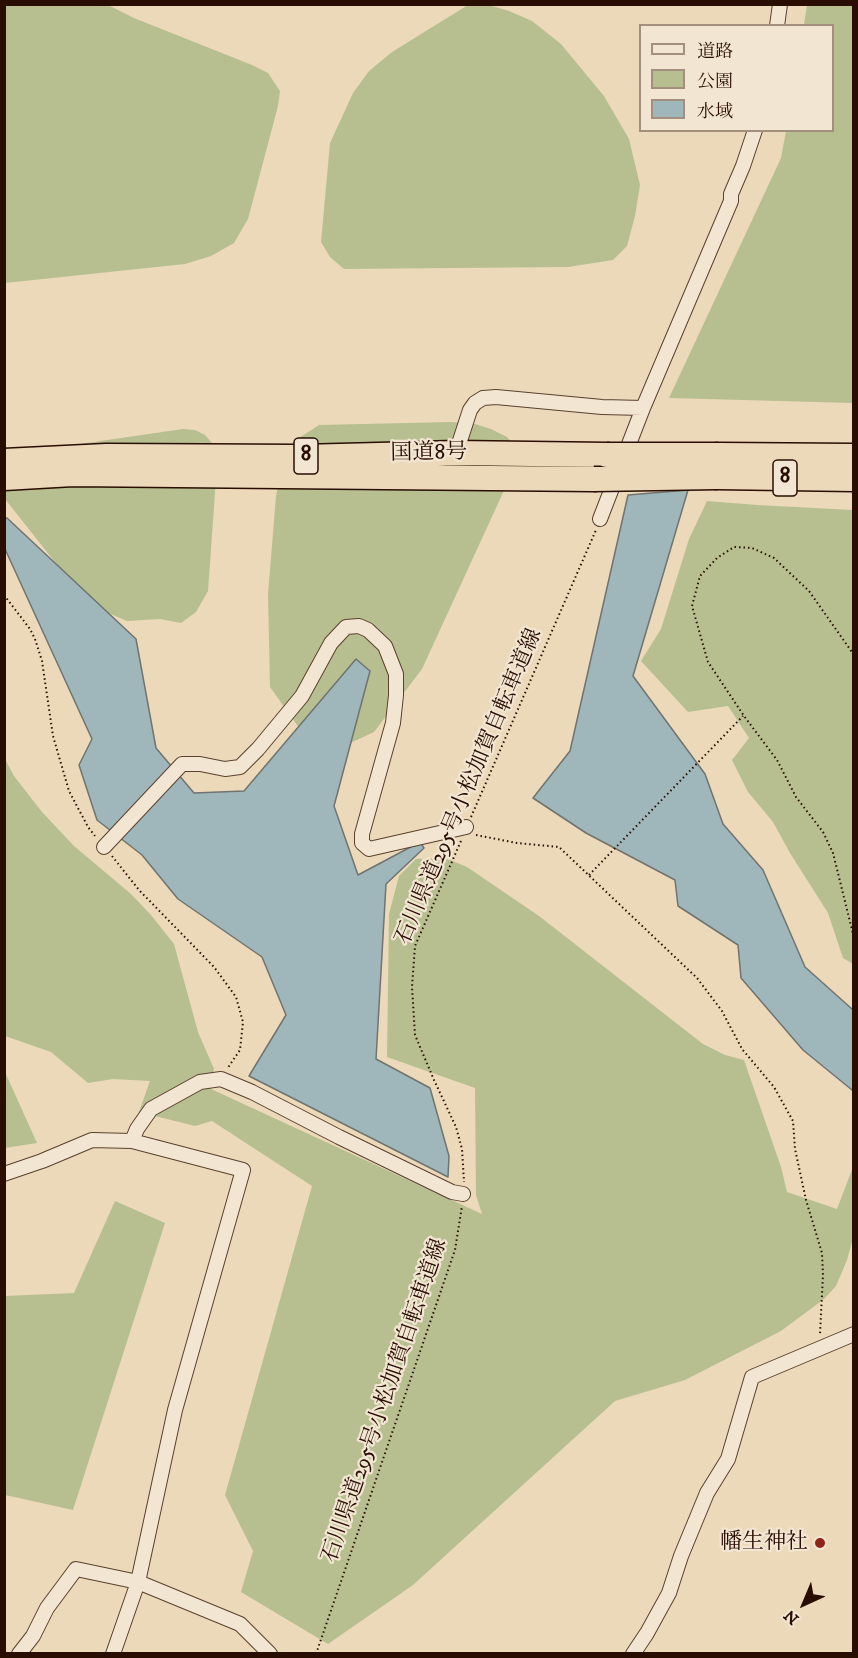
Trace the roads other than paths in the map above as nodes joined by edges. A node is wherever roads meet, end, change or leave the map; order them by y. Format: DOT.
graph roads {
  1 [pos="780,4"];
  2 [pos="777,24"];
  3 [pos="754,132"];
  4 [pos="643,408"];
  5 [pos="4,453"];
  6 [pos="456,453"];
  7 [pos="854,456"];
  8 [pos="4,461"];
  9 [pos="70,466"];
  10 [pos="718,466"];
  11 [pos="4,478"];
  12 [pos="854,479"];
  13 [pos="4,483"];
  14 [pos="600,519"];
  15 [pos="465,830"];
  16 [pos="108,843"];
  17 [pos="132,1141"];
  18 [pos="4,1174"];
  19 [pos="463,1194"];
  20 [pos="854,1334"];
  21 [pos="138,1582"];
  22 [pos="19,1653"];
  23 [pos="112,1653"];
  24 [pos="270,1653"];
  25 [pos="633,1653"];
  1 -- 2 [label="street"];
  3 -- 4 [label="street"];
  4 -- 6 [label="street"];
  4 -- 14 [label="street"];
  5 -- 9 [label="highway"];
  6 -- 9 [label="highway, 国道8号 / 8"];
  6 -- 10 [label="highway, 国道8号 / 8, bridge"];
  7 -- 10 [label="highway, 国道8号 / 8"];
  8 -- 9 [label="highway, 国道8号 / 8"];
  9 -- 10 [label="highway, 国道8号 / 8, bridge"];
  9 -- 11 [label="highway, 国道8号 / 8"];
  9 -- 13 [label="highway"];
  10 -- 12 [label="highway, 国道8号 / 8"];
  15 -- 16 [label="street"];
  17 -- 18 [label="street"];
  17 -- 19 [label="street"];
  17 -- 21 [label="street"];
  20 -- 25 [label="street"];
  21 -- 22 [label="street"];
  21 -- 23 [label="street"];
  21 -- 24 [label="street"];
}
